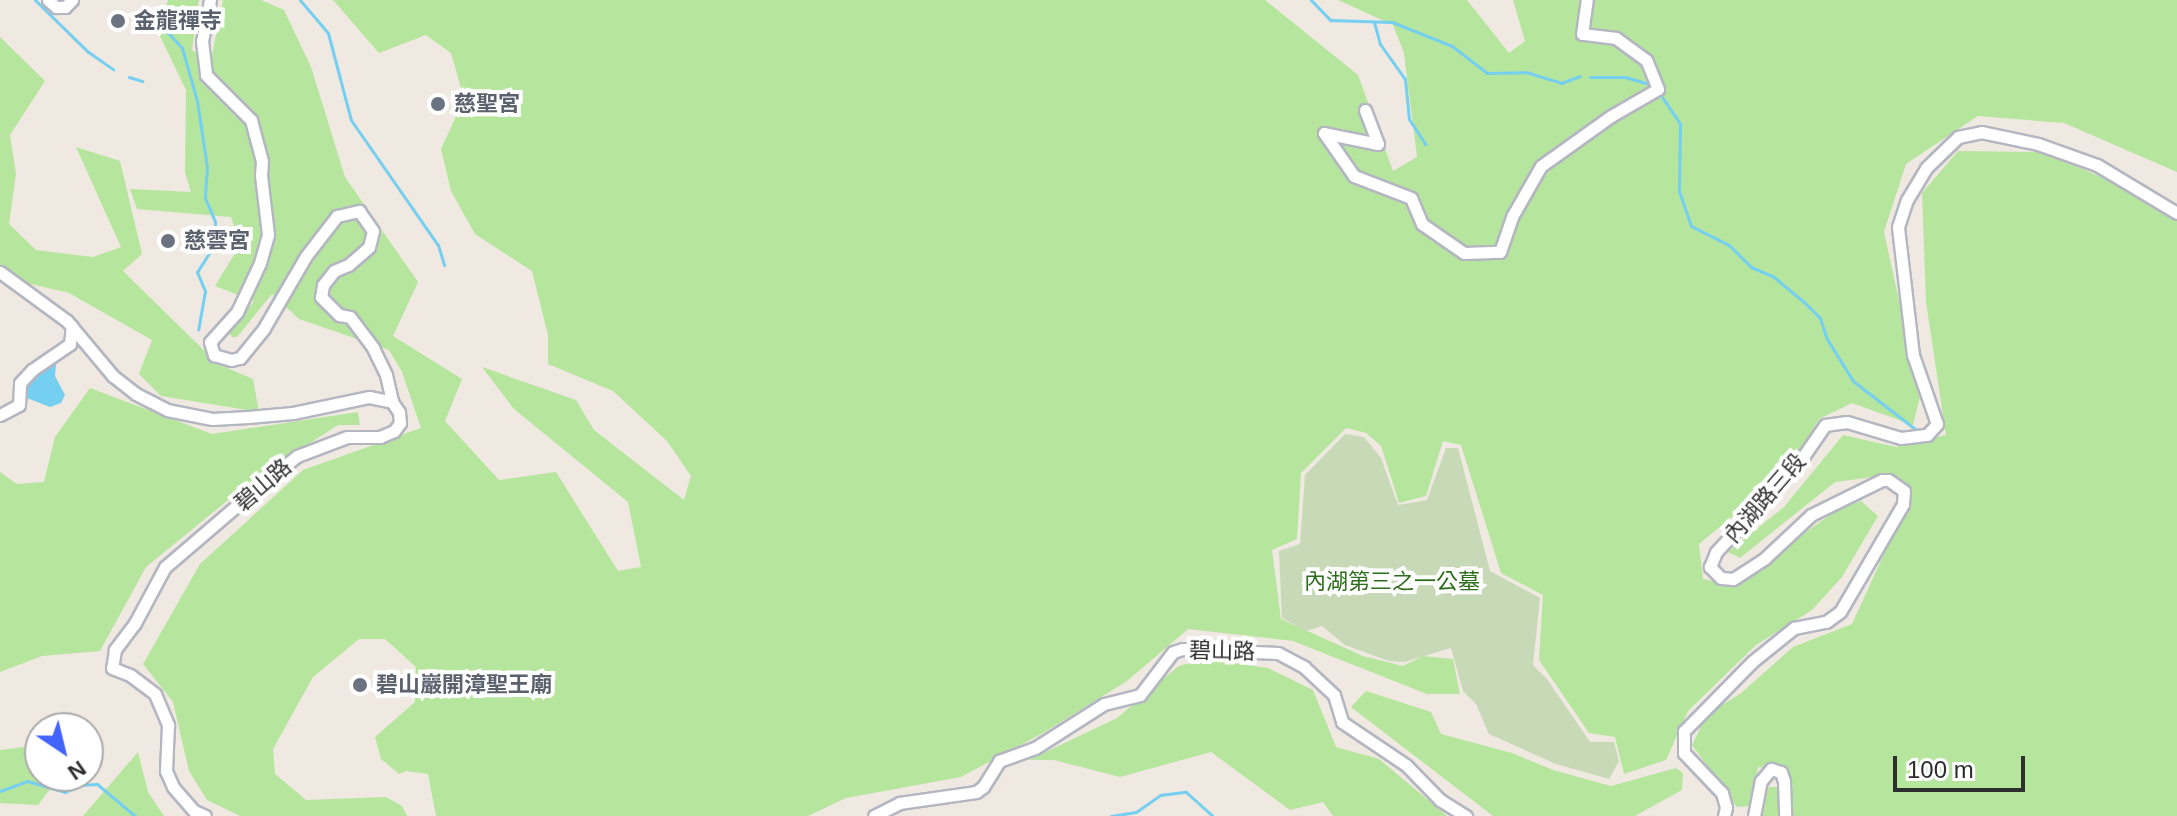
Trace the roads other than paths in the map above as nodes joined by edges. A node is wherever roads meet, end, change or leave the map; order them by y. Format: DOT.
graph roads {
  1 [pos="48,0"];
  2 [pos="72,0"];
  3 [pos="210,0"];
  4 [pos="1587,0"];
  5 [pos="1365,110"];
  6 [pos="2177,213"];
  7 [pos="0,272"];
  8 [pos="72,326"];
  9 [pos="392,402"];
  10 [pos="0,415"];
  11 [pos="205,816"];
  12 [pos="874,816"];
  13 [pos="1466,816"];
  14 [pos="1724,816"];
  15 [pos="1754,816"];
  16 [pos="1785,816"];
  1 -- 2 [label="street"];
  3 -- 9 [label="street"];
  4 -- 5 [label="street"];
  6 -- 14 [label="street, 內湖路三段"];
  7 -- 8 [label="street"];
  8 -- 9 [label="street"];
  8 -- 10 [label="street"];
  9 -- 11 [label="street, 碧山路"];
  12 -- 13 [label="street, 碧山路"];
  15 -- 16 [label="street"];
}
